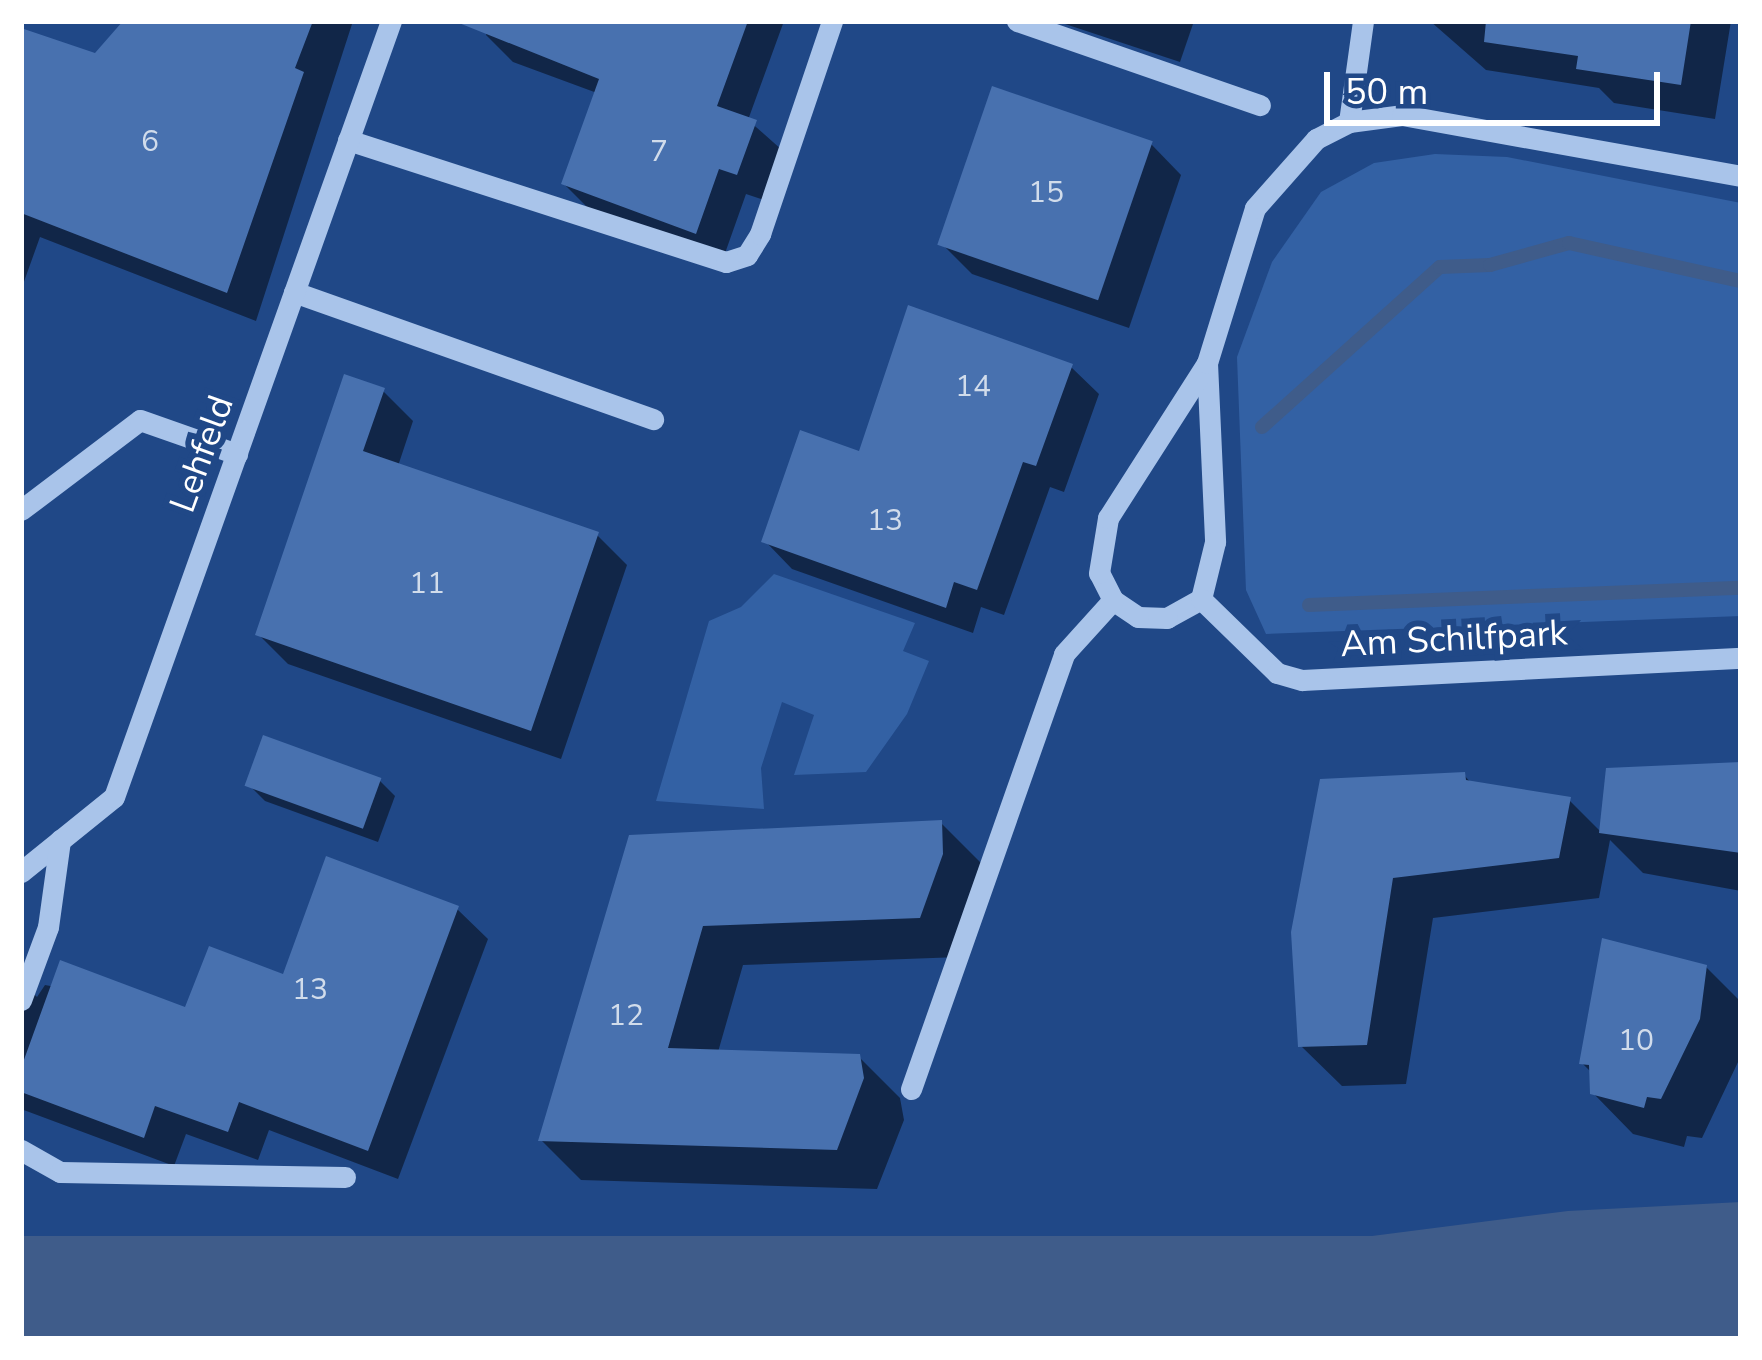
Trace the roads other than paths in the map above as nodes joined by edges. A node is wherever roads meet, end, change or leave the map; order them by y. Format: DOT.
graph roads {
  1 [pos="391,21"];
  2 [pos="832,21"];
  3 [pos="1017,21"];
  4 [pos="1364,21"];
  5 [pos="1260,105"];
  6 [pos="1349,122"];
  7 [pos="348,140"];
  8 [pos="1741,176"];
  9 [pos="294,292"];
  10 [pos="1207,363"];
  11 [pos="653,419"];
  12 [pos="237,454"];
  13 [pos="21,510"];
  14 [pos="1201,599"];
  15 [pos="1113,600"];
  16 [pos="1741,658"];
  17 [pos="60,840"];
  18 [pos="21,872"];
  19 [pos="21,1000"];
  20 [pos="910,1089"];
  21 [pos="21,1150"];
  22 [pos="345,1177"];
  1 -- 7 [label="street, Lehfeld"];
  2 -- 7 [label="street"];
  3 -- 5 [label="street"];
  4 -- 6 [label="street"];
  6 -- 8 [label="street"];
  6 -- 10 [label="street"];
  7 -- 9 [label="street, Lehfeld"];
  9 -- 11 [label="street"];
  9 -- 12 [label="street, Lehfeld"];
  10 -- 14 [label="street"];
  10 -- 15 [label="street"];
  12 -- 13 [label="street"];
  12 -- 17 [label="street, Lehfeld"];
  14 -- 15 [label="street"];
  14 -- 16 [label="street, Am Schilfpark"];
  15 -- 20 [label="street"];
  17 -- 18 [label="street, Lehfeld"];
  17 -- 19 [label="street"];
  21 -- 22 [label="street"];
}
